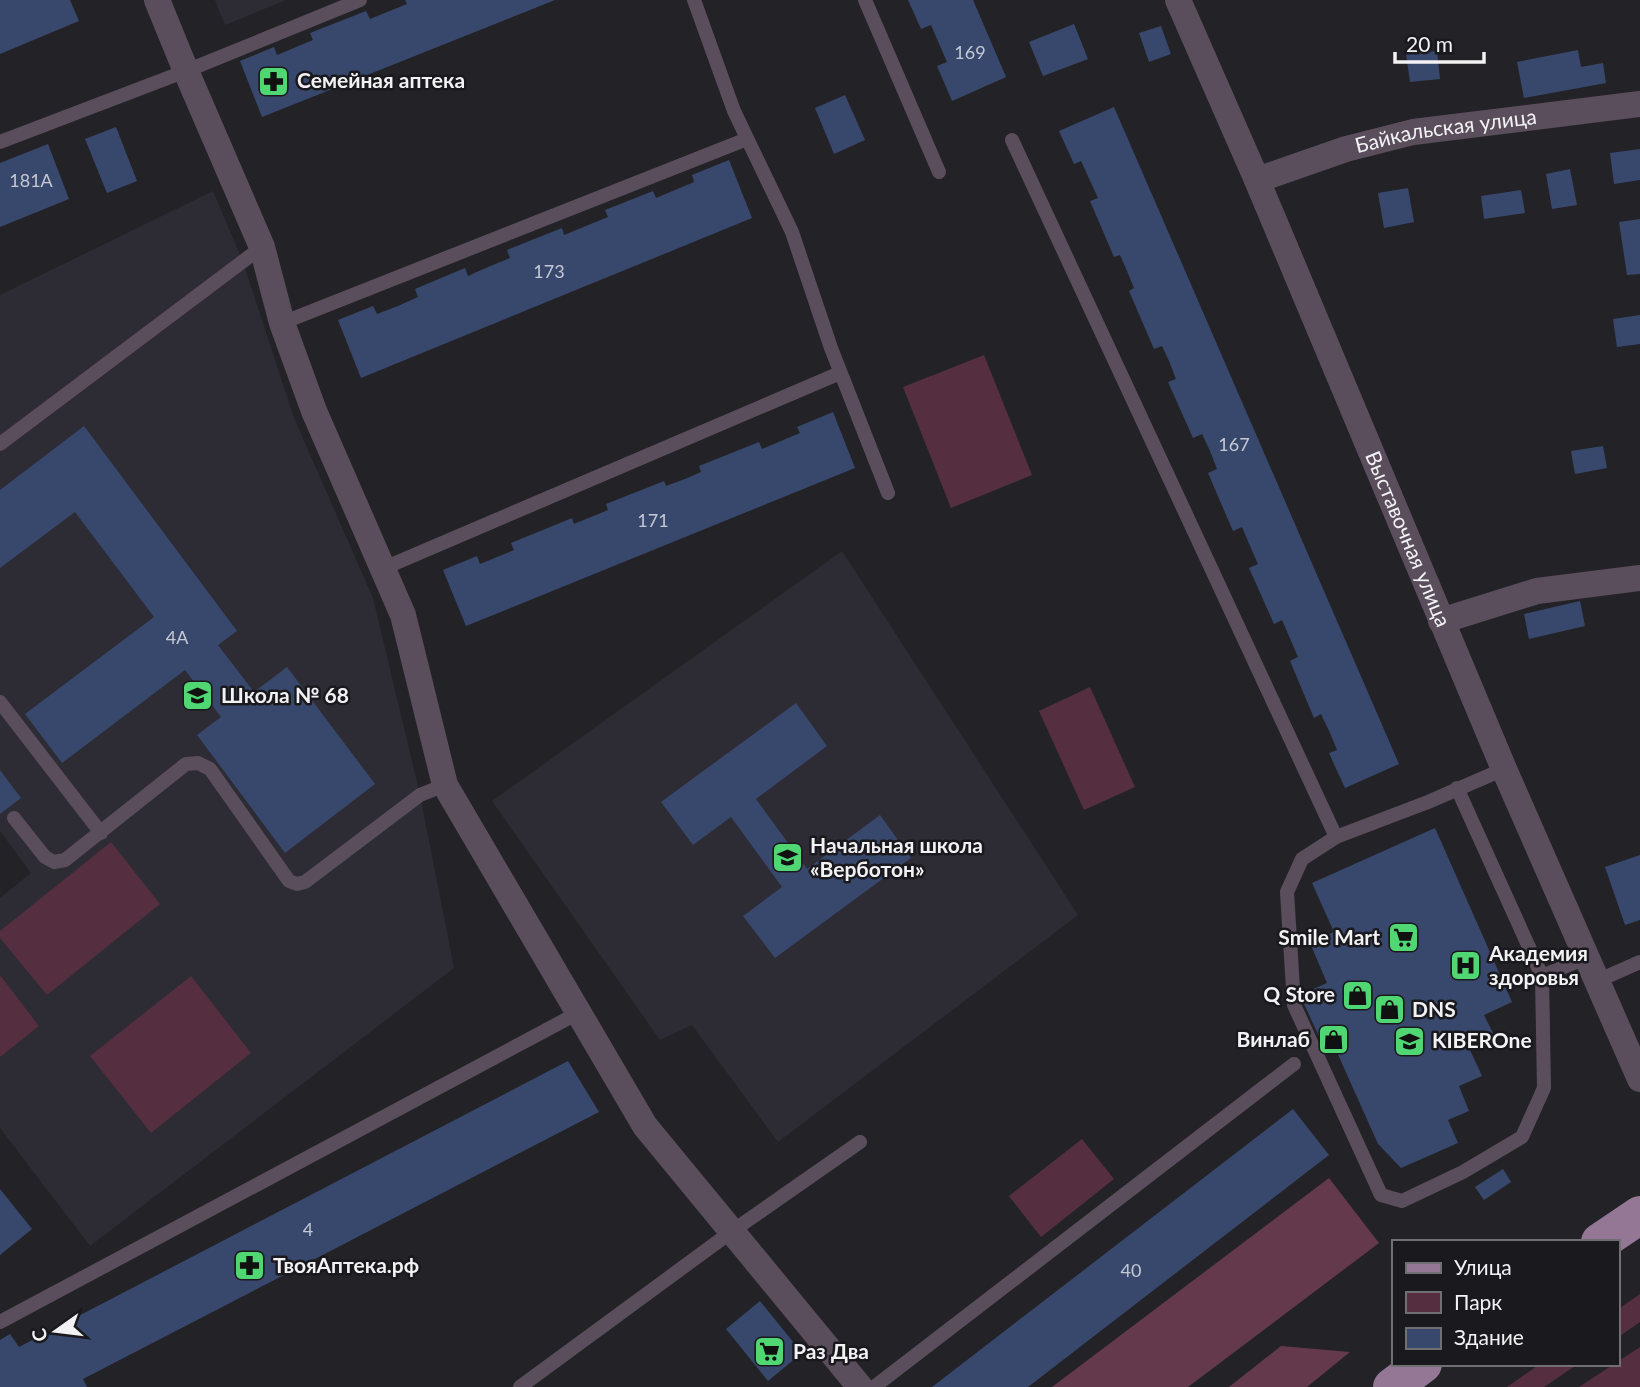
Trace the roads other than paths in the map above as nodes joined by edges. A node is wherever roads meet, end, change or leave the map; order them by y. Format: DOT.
graph roads {
  1 [pos="157,0"];
  2 [pos="360,0"];
  3 [pos="694,0"];
  4 [pos="865,0"];
  5 [pos="1178,0"];
  6 [pos="186,71"];
  7 [pos="1640,104"];
  8 [pos="747,139"];
  9 [pos="1012,140"];
  10 [pos="0,142"];
  11 [pos="939,172"];
  12 [pos="1257,180"];
  13 [pos="262,247"];
  14 [pos="282,323"];
  15 [pos="840,373"];
  16 [pos="0,444"];
  17 [pos="888,493"];
  18 [pos="384,568"];
  19 [pos="1640,578"];
  20 [pos="1441,621"];
  21 [pos="0,702"];
  22 [pos="1504,769"];
  23 [pos="445,785"];
  24 [pos="1457,788"];
  25 [pos="14,818"];
  26 [pos="101,833"];
  27 [pos="1336,837"];
  28 [pos="1640,962"];
  29 [pos="1591,969"];
  30 [pos="1542,976"];
  31 [pos="578,1013"];
  32 [pos="1294,1064"];
  33 [pos="1640,1079"];
  34 [pos="860,1142"];
  35 [pos="1640,1215"];
  36 [pos="731,1231"];
  37 [pos="1603,1240"];
  38 [pos="0,1322"];
  39 [pos="1420,1366"];
  40 [pos="520,1387"];
  41 [pos="860,1387"];
  42 [pos="874,1387"];
  43 [pos="1392,1387"];
  1 -- 6 [label="street"];
  2 -- 6 [label="lane"];
  3 -- 8 [label="lane"];
  4 -- 11 [label="lane"];
  5 -- 12 [label="street, Выставочная улица"];
  6 -- 10 [label="lane"];
  6 -- 13 [label="street"];
  7 -- 12 [label="street, Байкальская улица"];
  8 -- 14 [label="lane"];
  8 -- 15 [label="lane"];
  9 -- 27 [label="lane"];
  12 -- 20 [label="street, Выставочная улица"];
  13 -- 14 [label="street"];
  13 -- 16 [label="lane"];
  14 -- 18 [label="street"];
  15 -- 17 [label="lane"];
  15 -- 18 [label="lane"];
  18 -- 23 [label="street"];
  19 -- 20 [label="street"];
  20 -- 22 [label="street, Выставочная улица"];
  21 -- 26 [label="lane"];
  22 -- 24 [label="lane"];
  22 -- 29 [label="street, Выставочная улица"];
  23 -- 26 [label="lane"];
  23 -- 31 [label="street"];
  24 -- 27 [label="lane"];
  24 -- 30 [label="lane"];
  25 -- 26 [label="lane"];
  27 -- 30 [label="lane"];
  28 -- 29 [label="lane"];
  29 -- 30 [label="lane"];
  29 -- 33 [label="street, Выставочная улица"];
  31 -- 36 [label="street"];
  31 -- 38 [label="lane"];
  32 -- 42 [label="lane"];
  34 -- 36 [label="lane"];
  35 -- 37 [label="main road"];
  36 -- 40 [label="lane"];
  36 -- 41 [label="street"];
  39 -- 43 [label="main road"];
}
